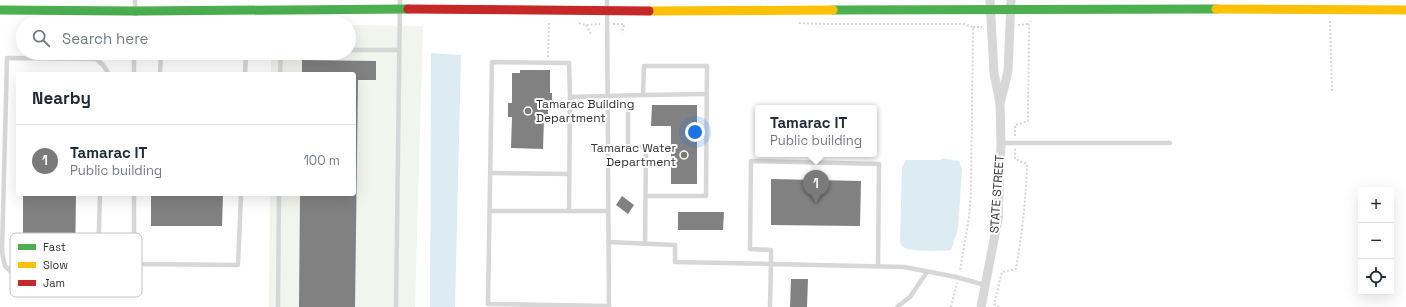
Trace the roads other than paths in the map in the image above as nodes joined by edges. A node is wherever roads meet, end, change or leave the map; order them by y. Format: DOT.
graph roads {
  1 [pos="135,0"];
  2 [pos="607,0"];
  3 [pos="990,0"];
  4 [pos="1011,0"];
  5 [pos="400,5"];
  6 [pos="0,10"];
  7 [pos="607,10"];
  8 [pos="991,10"];
  9 [pos="1010,10"];
  10 [pos="1406,10"];
  11 [pos="135,11"];
  12 [pos="135,16"];
  13 [pos="356,50"];
  14 [pos="399,50"];
  15 [pos="16,58"];
  16 [pos="97,60"];
  17 [pos="134,60"];
  18 [pos="161,60"];
  19 [pos="246,60"];
  20 [pos="281,60"];
  21 [pos="107,72"];
  22 [pos="134,72"];
  23 [pos="160,72"];
  24 [pos="245,72"];
  25 [pos="280,72"];
  26 [pos="707,94"];
  27 [pos="608,95"];
  28 [pos="643,95"];
  29 [pos="570,97"];
  30 [pos="1000,103"];
  31 [pos="628,112"];
  32 [pos="1001,143"];
  33 [pos="1170,143"];
  34 [pos="490,173"];
  35 [pos="569,174"];
  36 [pos="100,196"];
  37 [pos="134,196"];
  38 [pos="241,196"];
  39 [pos="279,196"];
  40 [pos="646,196"];
  41 [pos="490,211"];
  42 [pos="569,211"];
  43 [pos="607,211"];
  44 [pos="99,233"];
  45 [pos="134,233"];
  46 [pos="608,242"];
  47 [pos="645,244"];
  48 [pos="142,264"];
  49 [pos="771,264"];
  50 [pos="878,266"];
  51 [pos="10,270"];
  52 [pos="927,272"];
  53 [pos="985,286"];
  54 [pos="278,307"];
  55 [pos="396,307"];
  56 [pos="609,307"];
  57 [pos="770,307"];
  58 [pos="897,307"];
  59 [pos="981,307"];
  1 -- 11 [label="lane"];
  2 -- 7 [label="lane"];
  3 -- 8 [label="street, STATE STREET"];
  4 -- 9 [label="street, STATE STREET"];
  5 -- 7 [label="main road"];
  5 -- 11 [label="main road"];
  5 -- 14 [label="lane"];
  6 -- 11 [label="main road"];
  7 -- 8 [label="main road"];
  7 -- 27 [label="lane"];
  8 -- 9 [label="main road"];
  8 -- 30 [label="street, STATE STREET"];
  9 -- 10 [label="main road"];
  9 -- 30 [label="street, STATE STREET"];
  11 -- 12 [label="lane"];
  13 -- 14 [label="lane"];
  14 -- 55 [label="lane"];
  15 -- 51 [label="lane"];
  16 -- 21 [label="lane"];
  17 -- 22 [label="lane"];
  18 -- 23 [label="lane"];
  19 -- 24 [label="lane"];
  20 -- 25 [label="lane"];
  26 -- 28 [label="lane"];
  26 -- 28 [label="lane"];
  26 -- 40 [label="lane"];
  27 -- 28 [label="lane"];
  27 -- 29 [label="lane"];
  27 -- 43 [label="lane"];
  29 -- 34 [label="lane"];
  29 -- 35 [label="lane"];
  30 -- 32 [label="street, STATE STREET"];
  31 -- 40 [label="lane"];
  32 -- 33 [label="lane"];
  32 -- 53 [label="street, STATE STREET"];
  34 -- 35 [label="lane"];
  34 -- 41 [label="lane"];
  35 -- 42 [label="lane"];
  36 -- 44 [label="lane"];
  37 -- 45 [label="lane"];
  38 -- 48 [label="lane"];
  39 -- 54 [label="lane"];
  40 -- 47 [label="lane"];
  41 -- 42 [label="lane"];
  41 -- 56 [label="lane"];
  42 -- 43 [label="lane"];
  43 -- 46 [label="lane"];
  46 -- 47 [label="lane"];
  46 -- 56 [label="lane"];
  47 -- 49 [label="lane"];
  49 -- 50 [label="lane"];
  49 -- 50 [label="lane"];
  49 -- 57 [label="lane"];
  50 -- 52 [label="lane"];
  52 -- 53 [label="lane"];
  52 -- 58 [label="lane"];
  53 -- 59 [label="street, STATE STREET"];
}
